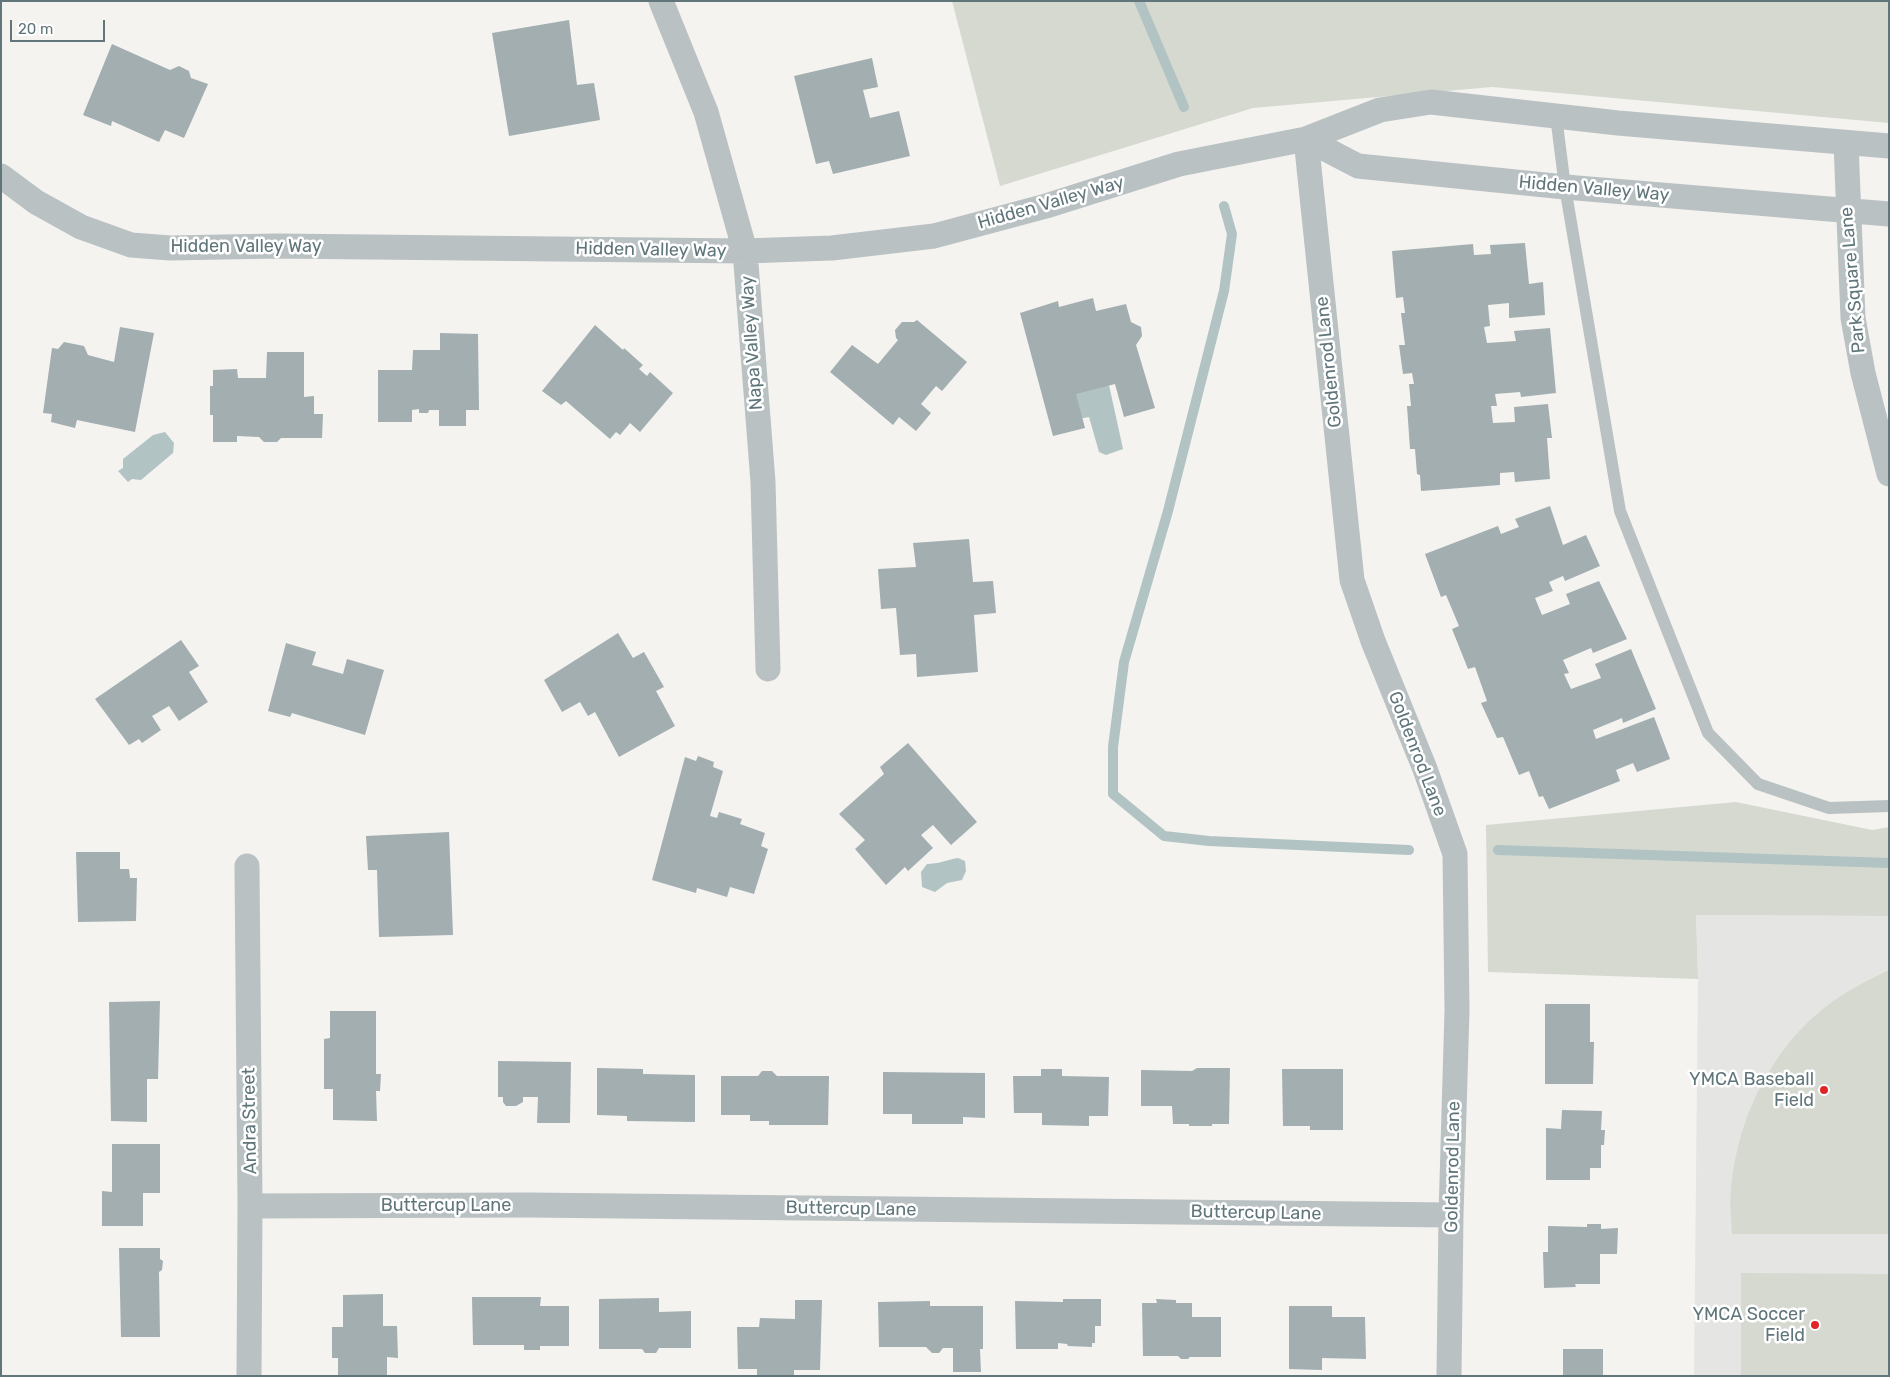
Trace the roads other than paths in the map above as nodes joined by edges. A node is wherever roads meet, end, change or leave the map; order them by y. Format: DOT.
graph roads {
  1 [pos="661,1"];
  2 [pos="1556,116"];
  3 [pos="1306,139"];
  4 [pos="1846,143"];
  5 [pos="1889,146"];
  6 [pos="1,176"];
  7 [pos="1565,187"];
  8 [pos="1847,211"];
  9 [pos="1889,214"];
  10 [pos="745,251"];
  11 [pos="1889,474"];
  12 [pos="768,669"];
  13 [pos="1889,806"];
  14 [pos="247,866"];
  15 [pos="250,1206"];
  16 [pos="1451,1215"];
  17 [pos="249,1376"];
  18 [pos="1449,1376"];
  1 -- 10 [label="street, Napa Valley Way"];
  2 -- 3 [label="street, Hidden Valley Way"];
  2 -- 4 [label="street, Hidden Valley Way"];
  2 -- 7 [label="lane"];
  3 -- 7 [label="street, Hidden Valley Way"];
  3 -- 10 [label="street, Hidden Valley Way"];
  3 -- 16 [label="street, Goldenrod Lane"];
  4 -- 5 [label="street, Hidden Valley Way"];
  4 -- 8 [label="street, Park Square Lane"];
  6 -- 10 [label="street, Hidden Valley Way"];
  7 -- 8 [label="street, Hidden Valley Way"];
  7 -- 13 [label="lane"];
  8 -- 9 [label="street, Hidden Valley Way"];
  8 -- 11 [label="street, Park Square Lane"];
  10 -- 12 [label="street, Napa Valley Way"];
  14 -- 15 [label="street, Andra Street"];
  15 -- 16 [label="street, Buttercup Lane"];
  15 -- 17 [label="street, Andra Street"];
  16 -- 18 [label="street, Goldenrod Lane"];
}
